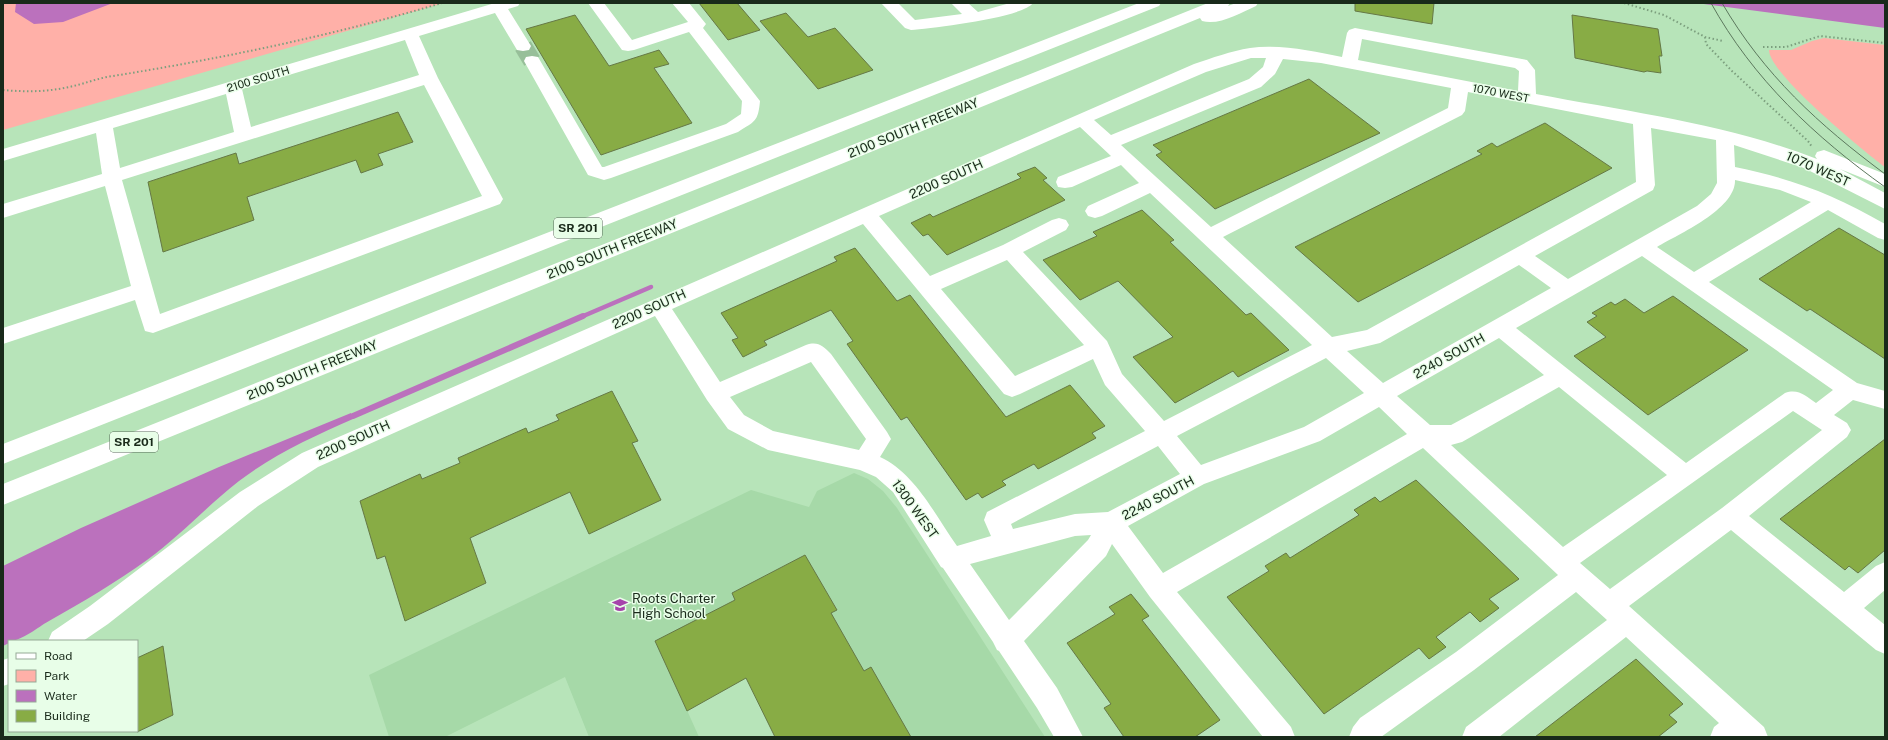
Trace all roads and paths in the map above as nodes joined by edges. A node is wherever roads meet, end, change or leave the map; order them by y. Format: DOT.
graph roads {
  1 [pos="442,3"];
  2 [pos="680,3"];
  3 [pos="889,3"];
  4 [pos="959,3"];
  5 [pos="1024,3"];
  6 [pos="1153,3"];
  7 [pos="1222,3"];
  8 [pos="1250,3"];
  9 [pos="1624,3"];
  10 [pos="1640,3"];
  11 [pos="506,5"];
  12 [pos="597,5"];
  13 [pos="1638,8"];
  14 [pos="975,18"];
  15 [pos="1171,24"];
  16 [pos="693,26"];
  17 [pos="410,34"];
  18 [pos="1705,37"];
  19 [pos="1723,41"];
  20 [pos="1885,43"];
  21 [pos="1763,47"];
  22 [pos="1276,53"];
  23 [pos="1349,64"];
  24 [pos="429,78"];
  25 [pos="1460,85"];
  26 [pos="233,86"];
  27 [pos="3,90"];
  28 [pos="1528,98"];
  29 [pos="1082,119"];
  30 [pos="1642,119"];
  31 [pos="104,124"];
  32 [pos="244,134"];
  33 [pos="1725,136"];
  34 [pos="1116,150"];
  35 [pos="1817,154"];
  36 [pos="3,155"];
  37 [pos="1727,172"];
  38 [pos="112,177"];
  39 [pos="1885,181"];
  40 [pos="1065,182"];
  41 [pos="1153,184"];
  42 [pos="1826,202"];
  43 [pos="1885,202"];
  44 [pos="3,211"];
  45 [pos="1095,211"];
  46 [pos="866,214"];
  47 [pos="1059,225"];
  48 [pos="1885,233"];
  49 [pos="1209,236"];
  50 [pos="1642,246"];
  51 [pos="1010,250"];
  52 [pos="1520,255"];
  53 [pos="1694,282"];
  54 [pos="927,286"];
  55 [pos="1568,289"];
  56 [pos="142,290"];
  57 [pos="659,305"];
  58 [pos="1500,328"];
  59 [pos="3,336"];
  60 [pos="1329,346"];
  61 [pos="1099,347"];
  62 [pos="1561,376"];
  63 [pos="266,389"];
  64 [pos="1850,390"];
  65 [pos="715,394"];
  66 [pos="1381,394"];
  67 [pos="1885,400"];
  68 [pos="1817,415"];
  69 [pos="1162,434"];
  70 [pos="1425,435"];
  71 [pos="3,454"];
  72 [pos="864,461"];
  73 [pos="1686,476"];
  74 [pos="1196,477"];
  75 [pos="3,496"];
  76 [pos="3,511"];
  77 [pos="1730,516"];
  78 [pos="1111,523"];
  79 [pos="1007,542"];
  80 [pos="950,559"];
  81 [pos="1569,569"];
  82 [pos="1885,574"];
  83 [pos="1159,589"];
  84 [pos="1844,608"];
  85 [pos="1617,613"];
  86 [pos="62,640"];
  87 [pos="1006,641"];
  88 [pos="1885,641"];
  89 [pos="1739,733"];
  90 [pos="1069,737"];
  91 [pos="1281,737"];
  92 [pos="1363,737"];
  93 [pos="1476,737"];
  1 -- 27 [label="path"];
  2 -- 16 [label="main road"];
  3 -- 14 [label="main road"];
  4 -- 14 [label="main road"];
  5 -- 14 [label="main road"];
  6 -- 71 [label="main road, SR 201"];
  7 -- 15 [label="main road, 2100 SOUTH FREEWAY / SR 201"];
  8 -- 15 [label="main road"];
  9 -- 13 [label="path"];
  10 -- 13 [label="path"];
  11 -- 16 [label="main road"];
  11 -- 17 [label="main road, 2100 SOUTH"];
  12 -- 16 [label="main road"];
  13 -- 18 [label="path"];
  15 -- 63 [label="main road, 2100 SOUTH FREEWAY / SR 201"];
  17 -- 24 [label="main road"];
  17 -- 26 [label="main road, 2100 SOUTH"];
  18 -- 19 [label="path"];
  18 -- 35 [label="path"];
  20 -- 21 [label="path"];
  22 -- 23 [label="main road, 1070 WEST"];
  22 -- 29 [label="main road, 2200 SOUTH"];
  22 -- 34 [label="main road"];
  23 -- 25 [label="main road, 1070 WEST"];
  23 -- 28 [label="main road"];
  24 -- 32 [label="main road"];
  24 -- 56 [label="main road"];
  25 -- 28 [label="main road, 1070 WEST"];
  25 -- 49 [label="main road"];
  26 -- 31 [label="main road, 2100 SOUTH"];
  26 -- 32 [label="main road"];
  28 -- 30 [label="main road, 1070 WEST"];
  29 -- 34 [label="main road"];
  29 -- 46 [label="main road, 2200 SOUTH"];
  30 -- 33 [label="main road, 1070 WEST"];
  30 -- 52 [label="main road"];
  31 -- 36 [label="main road, 2100 SOUTH"];
  31 -- 38 [label="main road"];
  32 -- 38 [label="main road"];
  33 -- 35 [label="main road, 1070 WEST"];
  33 -- 37 [label="main road, 2240 SOUTH"];
  33 -- 43 [label="main road, 1070 WEST"];
  34 -- 40 [label="main road"];
  34 -- 41 [label="main road"];
  35 -- 39 [label="main road, 1070 WEST"];
  37 -- 42 [label="main road"];
  37 -- 50 [label="main road, 2240 SOUTH"];
  38 -- 44 [label="main road"];
  38 -- 56 [label="main road"];
  41 -- 45 [label="main road"];
  41 -- 49 [label="main road"];
  42 -- 48 [label="main road"];
  42 -- 53 [label="main road"];
  46 -- 54 [label="main road"];
  46 -- 57 [label="main road, 2200 SOUTH"];
  47 -- 51 [label="main road"];
  49 -- 60 [label="main road"];
  50 -- 53 [label="main road"];
  50 -- 55 [label="main road, 2240 SOUTH"];
  51 -- 54 [label="main road"];
  51 -- 61 [label="main road"];
  52 -- 55 [label="main road"];
  52 -- 60 [label="main road"];
  53 -- 64 [label="main road"];
  54 -- 61 [label="main road"];
  55 -- 58 [label="main road, 2240 SOUTH"];
  56 -- 59 [label="main road"];
  57 -- 65 [label="main road, 1300 WEST"];
  57 -- 86 [label="main road, 2200 SOUTH"];
  58 -- 62 [label="main road"];
  58 -- 66 [label="main road, 2240 SOUTH"];
  60 -- 66 [label="main road"];
  60 -- 69 [label="main road"];
  61 -- 69 [label="main road"];
  62 -- 70 [label="main road"];
  62 -- 73 [label="main road"];
  63 -- 75 [label="main road, 2100 SOUTH FREEWAY / SR 201"];
  63 -- 76 [label="main road"];
  64 -- 67 [label="main road"];
  64 -- 68 [label="main road"];
  65 -- 72 [label="main road, 1300 WEST"];
  65 -- 72 [label="main road"];
  66 -- 70 [label="main road"];
  66 -- 74 [label="main road, 2240 SOUTH"];
  68 -- 73 [label="main road"];
  68 -- 77 [label="main road"];
  69 -- 74 [label="main road"];
  69 -- 79 [label="main road"];
  70 -- 81 [label="main road"];
  70 -- 83 [label="main road"];
  72 -- 80 [label="main road, 1300 WEST"];
  73 -- 81 [label="main road"];
  74 -- 78 [label="main road, 2240 SOUTH"];
  77 -- 84 [label="main road"];
  77 -- 85 [label="main road"];
  78 -- 79 [label="main road, 2240 SOUTH"];
  78 -- 83 [label="main road"];
  78 -- 87 [label="main road, 2240 SOUTH"];
  79 -- 80 [label="main road, 2240 SOUTH"];
  80 -- 87 [label="main road, 1300 WEST"];
  81 -- 85 [label="main road"];
  81 -- 92 [label="main road"];
  82 -- 84 [label="main road"];
  83 -- 91 [label="main road"];
  84 -- 88 [label="main road"];
  85 -- 89 [label="main road"];
  85 -- 93 [label="main road"];
  87 -- 90 [label="main road, 1300 WEST"];
}
